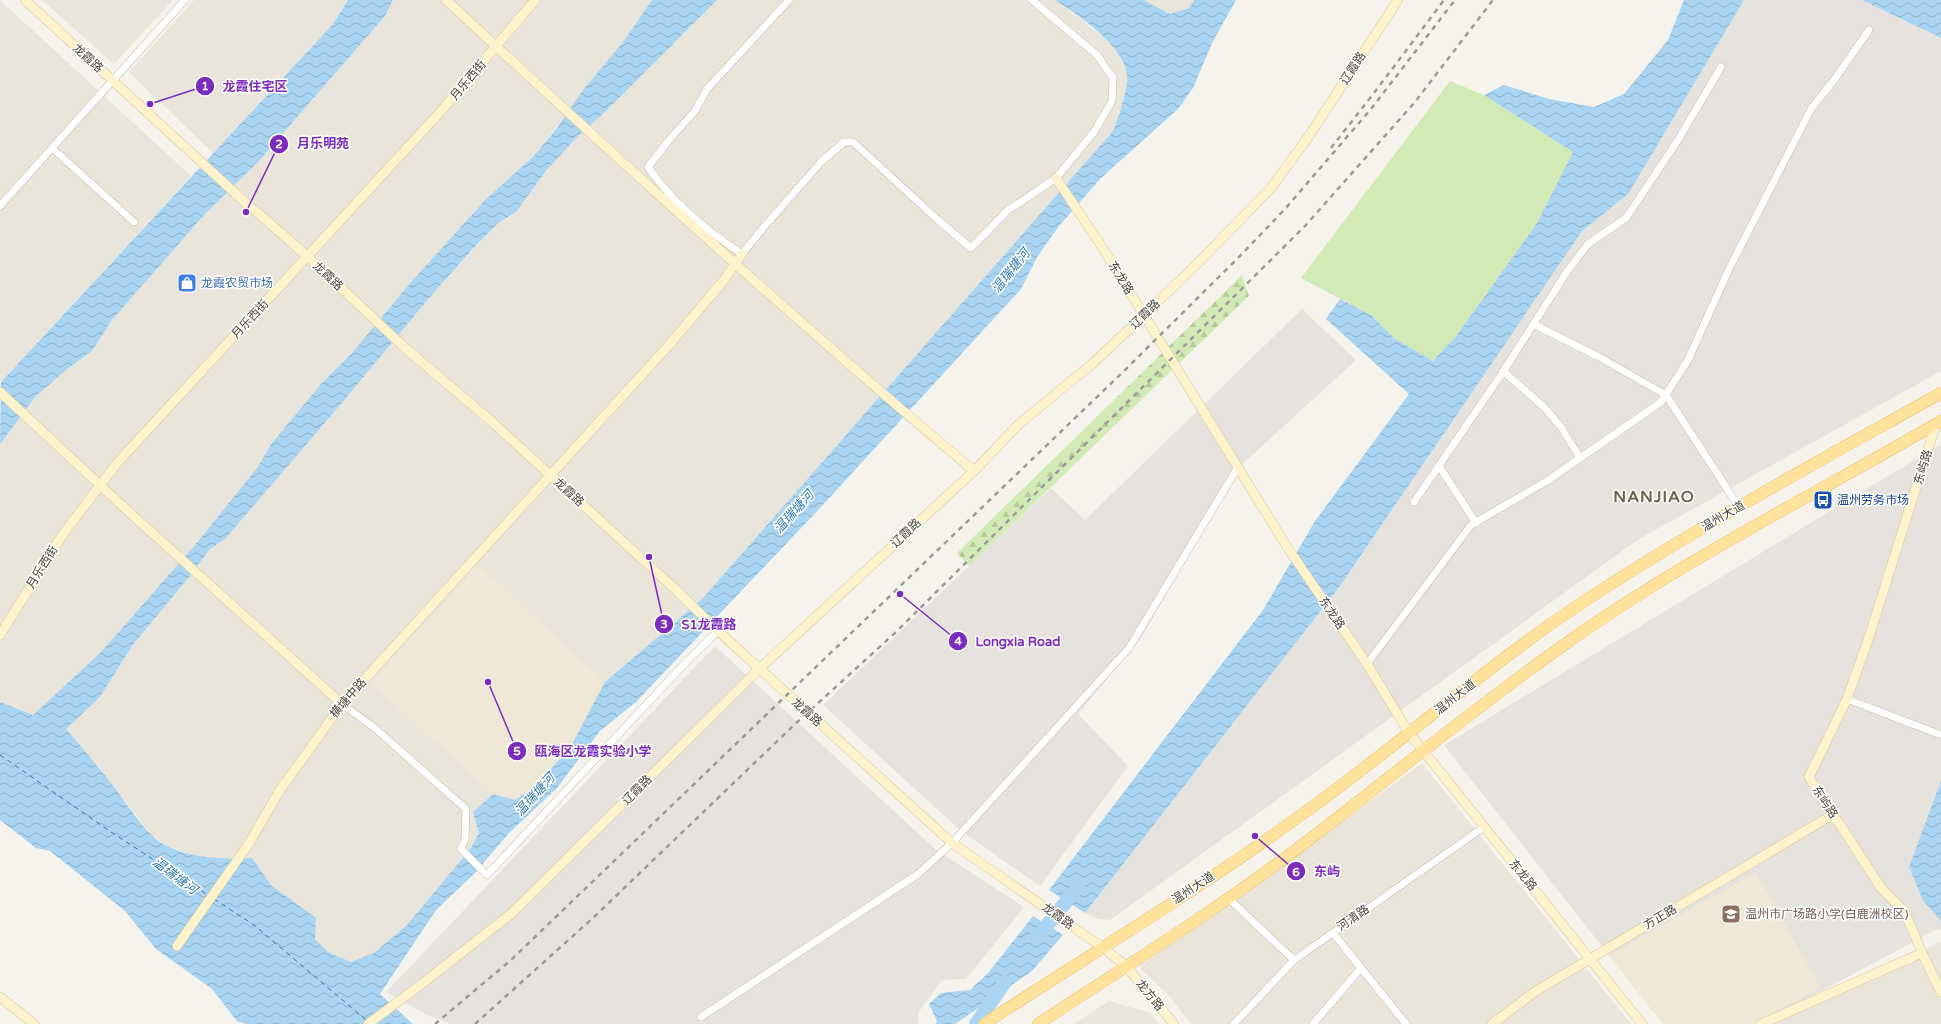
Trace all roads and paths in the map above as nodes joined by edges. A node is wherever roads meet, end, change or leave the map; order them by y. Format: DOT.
graph roads {
  1 [pos="25,0"];
  2 [pos="185,0"];
  3 [pos="446,0"];
  4 [pos="535,0"];
  5 [pos="789,0"];
  6 [pos="1032,0"];
  7 [pos="1398,0"];
  8 [pos="1869,30"];
  9 [pos="496,46"];
  10 [pos="1721,67"];
  11 [pos="113,80"];
  12 [pos="52,148"];
  13 [pos="1057,181"];
  14 [pos="0,206"];
  15 [pos="134,222"];
  16 [pos="742,254"];
  17 [pos="307,256"];
  18 [pos="735,264"];
  19 [pos="1533,324"];
  20 [pos="1503,371"];
  21 [pos="0,392"];
  22 [pos="1941,393"];
  23 [pos="1666,395"];
  24 [pos="1938,423"];
  25 [pos="1580,458"];
  26 [pos="1439,466"];
  27 [pos="1238,467"];
  28 [pos="974,470"];
  29 [pos="550,475"];
  30 [pos="100,485"];
  31 [pos="1414,502"];
  32 [pos="1739,507"];
  33 [pos="1476,523"];
  34 [pos="718,632"];
  35 [pos="0,635"];
  36 [pos="1367,664"];
  37 [pos="759,669"];
  38 [pos="1847,699"];
  39 [pos="342,704"];
  40 [pos="1409,733"];
  41 [pos="1941,735"];
  42 [pos="1423,750"];
  43 [pos="1832,816"];
  44 [pos="1484,827"];
  45 [pos="952,843"];
  46 [pos="1228,898"];
  47 [pos="1333,933"];
  48 [pos="177,946"];
  49 [pos="1102,947"];
  50 [pos="1922,953"];
  51 [pos="1590,958"];
  52 [pos="1294,960"];
  53 [pos="1126,966"];
  54 [pos="1362,968"];
  55 [pos="1941,992"];
  56 [pos="0,997"];
  57 [pos="701,1017"];
  58 [pos="34,1024"];
  59 [pos="368,1024"];
  60 [pos="984,1024"];
  61 [pos="1038,1024"];
  62 [pos="1174,1024"];
  63 [pos="1234,1024"];
  64 [pos="1312,1024"];
  65 [pos="1406,1024"];
  66 [pos="1492,1024"];
  67 [pos="1642,1024"];
  68 [pos="1761,1024"];
  1 -- 11 [label="street, 龙霞路"];
  2 -- 11 [label="street"];
  3 -- 9 [label="street"];
  4 -- 9 [label="street, 月乐西街"];
  5 -- 16 [label="street"];
  6 -- 13 [label="street"];
  7 -- 28 [label="street, 辽霞路, bridge"];
  8 -- 23 [label="street"];
  9 -- 17 [label="street, 月乐西街"];
  9 -- 18 [label="street"];
  10 -- 19 [label="street"];
  11 -- 12 [label="street"];
  11 -- 17 [label="street, 龙霞路"];
  12 -- 14 [label="street"];
  12 -- 15 [label="street"];
  13 -- 16 [label="street"];
  13 -- 27 [label="street, 东龙路"];
  16 -- 18 [label="street, 横塘中路"];
  17 -- 29 [label="street, 龙霞路"];
  17 -- 30 [label="street, 月乐西街"];
  18 -- 28 [label="street"];
  18 -- 29 [label="street, 横塘中路"];
  19 -- 20 [label="street"];
  19 -- 23 [label="street"];
  20 -- 25 [label="street"];
  20 -- 26 [label="street"];
  21 -- 30 [label="street"];
  22 -- 32 [label="main road, 温州大道"];
  23 -- 25 [label="street"];
  23 -- 32 [label="street"];
  24 -- 38 [label="street, 东屿路"];
  24 -- 42 [label="main road, 温州大道"];
  25 -- 33 [label="street"];
  26 -- 31 [label="street"];
  26 -- 33 [label="street"];
  27 -- 36 [label="street, 东龙路"];
  27 -- 45 [label="street"];
  28 -- 37 [label="street, 辽霞路"];
  29 -- 34 [label="street, 龙霞路"];
  29 -- 39 [label="street, 横塘中路"];
  30 -- 35 [label="street, 月乐西街"];
  30 -- 39 [label="street"];
  32 -- 40 [label="main road, 温州大道"];
  33 -- 36 [label="street"];
  34 -- 37 [label="street, 龙霞路"];
  34 -- 39 [label="street"];
  36 -- 40 [label="street, 东龙路"];
  37 -- 45 [label="street, 龙霞路"];
  37 -- 59 [label="street, 辽霞路"];
  38 -- 41 [label="street"];
  38 -- 43 [label="street, 东屿路"];
  39 -- 48 [label="street, 横塘中路"];
  40 -- 42 [label="street, 东龙路"];
  40 -- 49 [label="main road, 温州大道"];
  42 -- 44 [label="street, 东龙路"];
  42 -- 46 [label="main road, 温州大道"];
  43 -- 50 [label="street, 东屿路"];
  43 -- 51 [label="street, 方正路"];
  44 -- 47 [label="street, 河清路"];
  44 -- 51 [label="street, 东龙路"];
  45 -- 49 [label="street, 龙霞路"];
  45 -- 57 [label="street"];
  46 -- 52 [label="street"];
  46 -- 53 [label="main road, 温州大道"];
  47 -- 52 [label="street, 河清路"];
  47 -- 54 [label="street"];
  49 -- 53 [label="street, 龙霞路"];
  49 -- 60 [label="main road, 温州大道"];
  50 -- 55 [label="street, 东屿路"];
  50 -- 68 [label="street"];
  51 -- 66 [label="street, 方正路"];
  51 -- 67 [label="street, 东龙路"];
  52 -- 63 [label="street, 河清路"];
  53 -- 61 [label="main road, 温州大道"];
  53 -- 62 [label="street, 龙方路"];
  54 -- 64 [label="street"];
  54 -- 65 [label="street"];
  56 -- 58 [label="street"];
}
